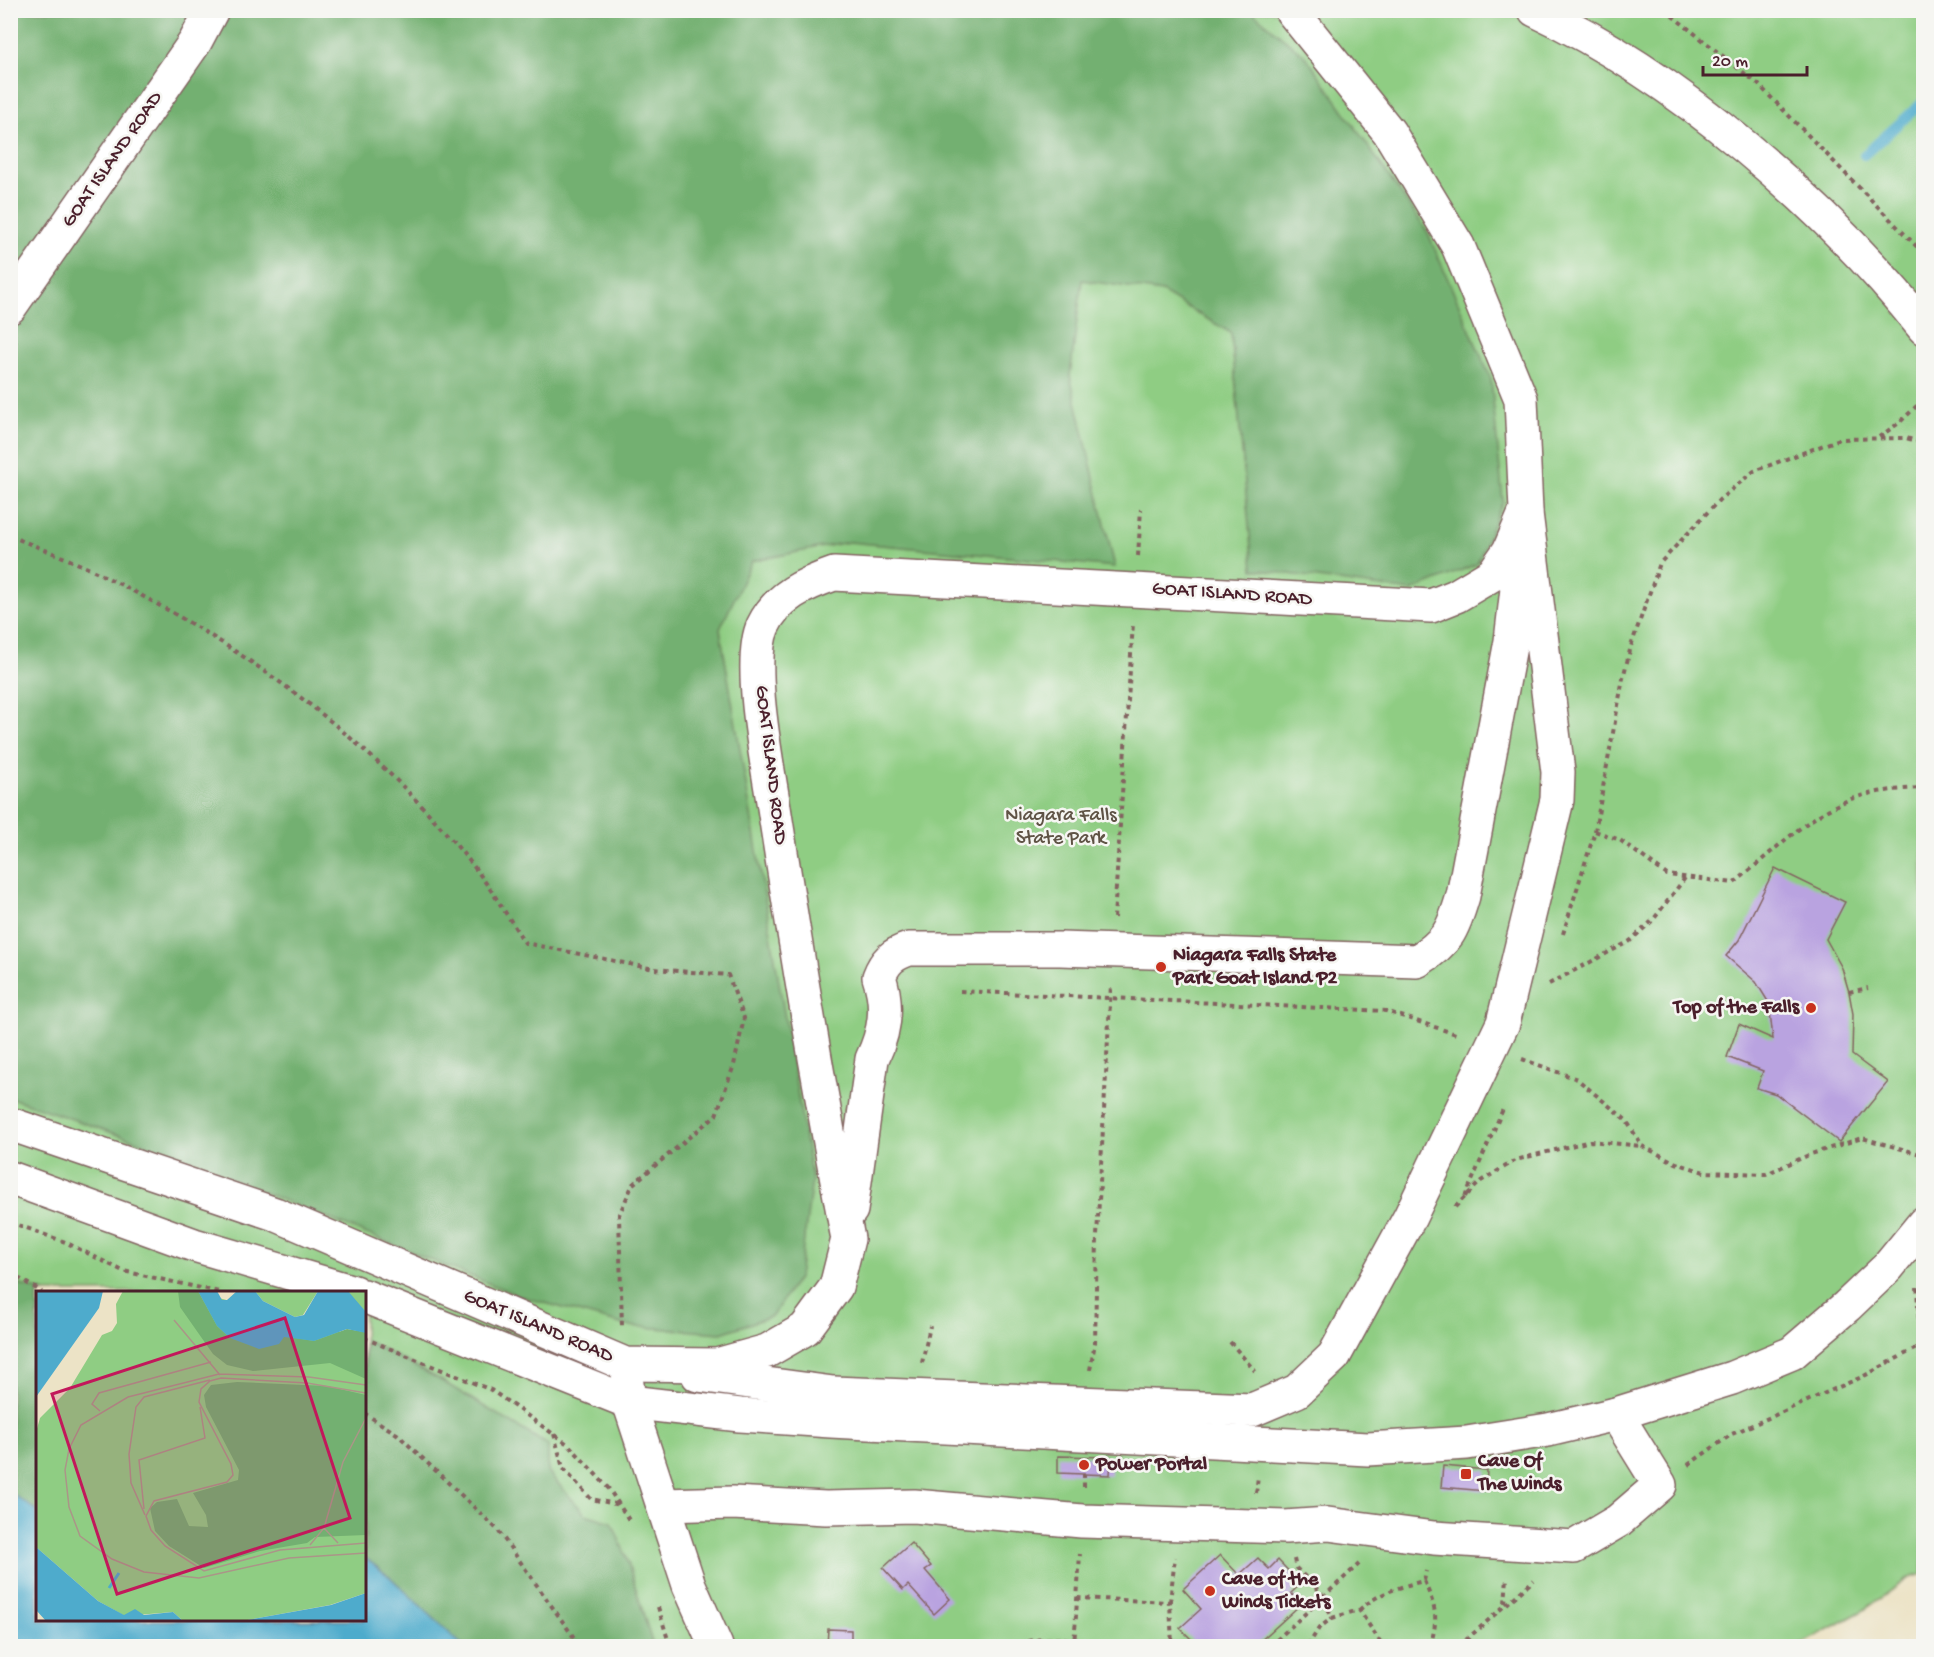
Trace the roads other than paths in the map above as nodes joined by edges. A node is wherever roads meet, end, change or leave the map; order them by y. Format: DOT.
graph roads {
  1 [pos="212,10"];
  2 [pos="1291,10"];
  3 [pos="1535,10"];
  4 [pos="10,307"];
  5 [pos="1923,328"];
  6 [pos="1526,511"];
  7 [pos="10,1124"];
  8 [pos="10,1178"];
  9 [pos="1923,1223"];
  10 [pos="848,1239"];
  11 [pos="347,1291"];
  12 [pos="366,1297"];
  13 [pos="625,1364"];
  14 [pos="629,1402"];
  15 [pos="1272,1402"];
  16 [pos="1616,1414"];
  17 [pos="1267,1443"];
  18 [pos="665,1505"];
  19 [pos="716,1647"];
  1 -- 4 [label="street, GOAT ISLAND ROAD"];
  2 -- 6 [label="street, GOAT ISLAND ROAD"];
  3 -- 5 [label="street"];
  6 -- 10 [label="street"];
  6 -- 10 [label="street, GOAT ISLAND ROAD"];
  6 -- 15 [label="street"];
  7 -- 13 [label="street, GOAT ISLAND ROAD"];
  8 -- 11 [label="street"];
  9 -- 16 [label="street"];
  10 -- 13 [label="street, GOAT ISLAND ROAD"];
  12 -- 14 [label="street"];
  13 -- 14 [label="street"];
  13 -- 15 [label="street"];
  14 -- 17 [label="street"];
  14 -- 18 [label="street"];
  15 -- 17 [label="street"];
  16 -- 17 [label="street"];
  16 -- 18 [label="street"];
  18 -- 19 [label="street"];
}
